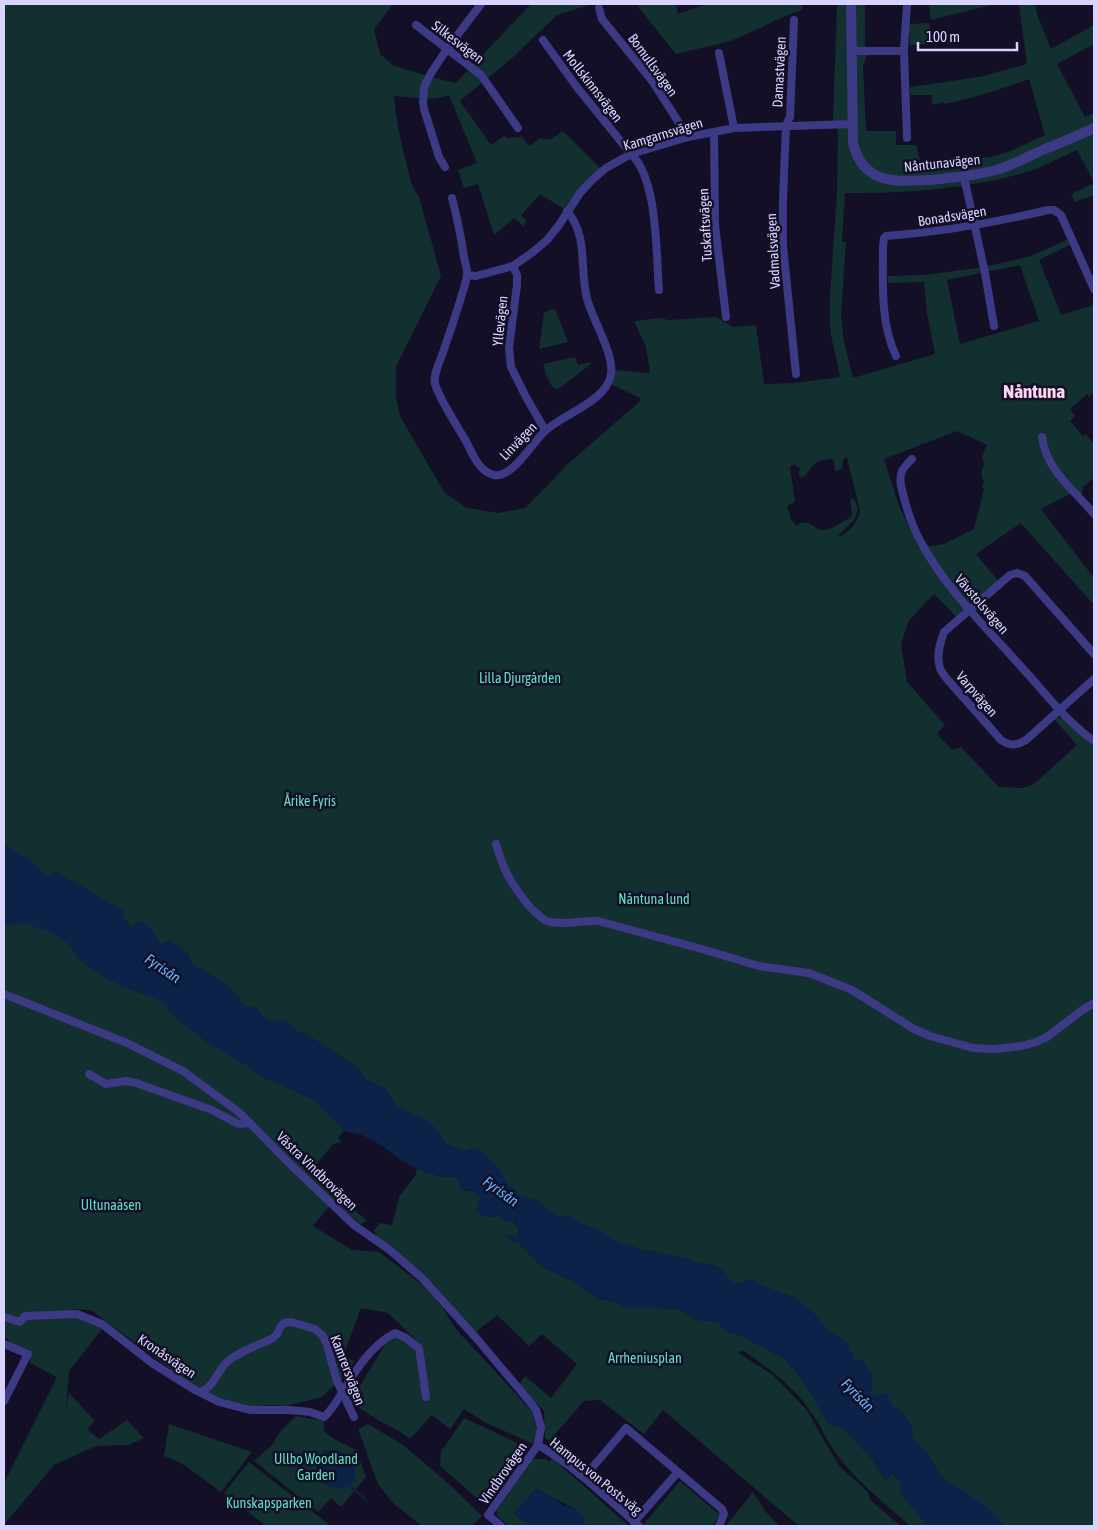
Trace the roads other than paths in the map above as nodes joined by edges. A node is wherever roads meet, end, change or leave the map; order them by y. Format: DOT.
graph roads {
  1 [pos="481,4"];
  2 [pos="851,4"];
  3 [pos="906,4"];
  4 [pos="598,8"];
  5 [pos="794,20"];
  6 [pos="416,25"];
  7 [pos="543,40"];
  8 [pos="447,49"];
  9 [pos="851,51"];
  10 [pos="904,51"];
  11 [pos="719,53"];
  12 [pos="852,124"];
  13 [pos="786,125"];
  14 [pos="518,128"];
  15 [pos="734,128"];
  16 [pos="1094,128"];
  17 [pos="714,132"];
  18 [pos="688,137"];
  19 [pos="907,138"];
  20 [pos="631,154"];
  21 [pos="445,168"];
  22 [pos="964,177"];
  23 [pos="452,198"];
  24 [pos="567,212"];
  25 [pos="975,226"];
  26 [pos="513,266"];
  27 [pos="467,275"];
  28 [pos="1094,289"];
  29 [pos="659,290"];
  30 [pos="726,316"];
  31 [pos="994,326"];
  32 [pos="896,356"];
  33 [pos="796,374"];
  34 [pos="545,430"];
  35 [pos="1042,437"];
  36 [pos="912,459"];
  37 [pos="1094,514"];
  38 [pos="969,609"];
  39 [pos="1094,654"];
  40 [pos="1094,679"];
  41 [pos="1060,709"];
  42 [pos="1094,741"];
  43 [pos="496,844"];
  44 [pos="4,994"];
  45 [pos="1094,1003"];
  46 [pos="90,1074"];
  47 [pos="250,1123"];
  48 [pos="4,1318"];
  49 [pos="4,1344"];
  50 [pos="200,1392"];
  51 [pos="342,1392"];
  52 [pos="426,1397"];
  53 [pos="4,1402"];
  54 [pos="354,1417"];
  55 [pos="538,1445"];
  56 [pos="678,1472"];
  57 [pos="579,1474"];
  58 [pos="636,1524"];
  59 [pos="501,1526"];
  60 [pos="719,1526"];
  1 -- 8 [label="street"];
  2 -- 9 [label="street, Nåntunavägen"];
  3 -- 10 [label="street"];
  4 -- 18 [label="street, Bomullsvägen"];
  5 -- 13 [label="street, Damastvägen"];
  6 -- 8 [label="street, Silkesvägen"];
  7 -- 20 [label="street, Mollskinnsvägen"];
  8 -- 14 [label="street, Silkesvägen"];
  8 -- 21 [label="street"];
  9 -- 10 [label="street"];
  9 -- 12 [label="street, Nåntunavägen"];
  10 -- 19 [label="street"];
  11 -- 15 [label="street"];
  12 -- 13 [label="street, Kamgarnsvägen"];
  12 -- 22 [label="street, Nåntunavägen"];
  13 -- 15 [label="street, Kamgarnsvägen"];
  13 -- 33 [label="street, Vadmalsvägen"];
  15 -- 17 [label="street, Kamgarnsvägen"];
  16 -- 22 [label="street, Nåntunavägen"];
  17 -- 18 [label="street, Kamgarnsvägen"];
  17 -- 30 [label="street, Tuskaftsvägen"];
  18 -- 20 [label="street, Kamgarnsvägen"];
  20 -- 24 [label="street, Kamgarnsvägen"];
  20 -- 29 [label="street, Mollskinnsvägen"];
  22 -- 25 [label="street"];
  23 -- 27 [label="street, Linvägen"];
  24 -- 26 [label="street, Kamgarnsvägen"];
  24 -- 34 [label="street, Linvägen"];
  25 -- 28 [label="street, Bonadsvägen"];
  25 -- 31 [label="street"];
  25 -- 32 [label="street, Bonadsvägen"];
  26 -- 27 [label="street, Kamgarnsvägen"];
  26 -- 34 [label="street, Yllevägen"];
  27 -- 34 [label="street, Linvägen"];
  35 -- 37 [label="street"];
  36 -- 38 [label="street, Vävstolsvägen"];
  38 -- 39 [label="street, Varpvägen"];
  38 -- 41 [label="street, Vävstolsvägen"];
  38 -- 41 [label="street, Varpvägen"];
  40 -- 41 [label="street, Varpvägen"];
  41 -- 42 [label="street, Vävstolsvägen"];
  43 -- 45 [label="street"];
  44 -- 47 [label="street, Västra Vindbrovägen"];
  46 -- 47 [label="street"];
  47 -- 55 [label="street, Västra Vindbrovägen"];
  48 -- 50 [label="street, Kronåsvägen"];
  49 -- 53 [label="street"];
  50 -- 51 [label="street, Kronåsvägen"];
  50 -- 51 [label="street, Kamrersvägen"];
  51 -- 52 [label="street"];
  51 -- 54 [label="street, Kamrersvägen"];
  55 -- 57 [label="street, Hampus von Posts väg"];
  55 -- 59 [label="street, Vindbrovägen"];
  56 -- 57 [label="street"];
  56 -- 58 [label="street"];
  56 -- 60 [label="street"];
  57 -- 58 [label="street, Hampus von Posts väg"];
}
